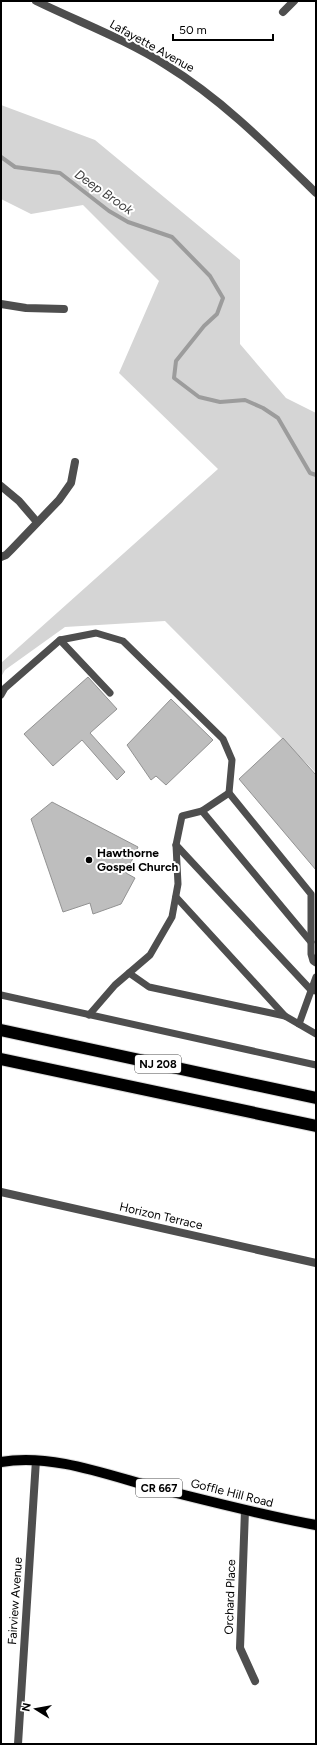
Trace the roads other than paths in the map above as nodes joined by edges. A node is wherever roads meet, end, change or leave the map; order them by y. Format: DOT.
graph roads {
  1 [pos="36,1"];
  2 [pos="294,1"];
  3 [pos="283,12"];
  4 [pos="316,193"];
  5 [pos="1,304"];
  6 [pos="64,309"];
  7 [pos="76,462"];
  8 [pos="1,486"];
  9 [pos="37,522"];
  10 [pos="1,557"];
  11 [pos="60,640"];
  12 [pos="110,693"];
  13 [pos="1,695"];
  14 [pos="229,794"];
  15 [pos="202,811"];
  16 [pos="176,845"];
  17 [pos="176,897"];
  18 [pos="311,942"];
  19 [pos="316,963"];
  20 [pos="129,973"];
  21 [pos="316,977"];
  22 [pos="314,991"];
  23 [pos="1,995"];
  24 [pos="89,1015"];
  25 [pos="286,1016"];
  26 [pos="299,1024"];
  27 [pos="1,1030"];
  28 [pos="316,1034"];
  29 [pos="1,1059"];
  30 [pos="316,1062"];
  31 [pos="316,1098"];
  32 [pos="316,1126"];
  33 [pos="1,1192"];
  34 [pos="316,1263"];
  35 [pos="36,1460"];
  36 [pos="1,1462"];
  37 [pos="245,1510"];
  38 [pos="316,1525"];
  39 [pos="255,1681"];
  40 [pos="18,1744"];
  1 -- 4 [label="street, Lafayette Avenue"];
  2 -- 3 [label="street"];
  5 -- 6 [label="street"];
  7 -- 9 [label="street"];
  8 -- 9 [label="street"];
  9 -- 10 [label="street"];
  11 -- 12 [label="lane"];
  11 -- 13 [label="lane"];
  11 -- 14 [label="lane"];
  14 -- 15 [label="lane"];
  14 -- 18 [label="lane"];
  15 -- 16 [label="lane"];
  15 -- 18 [label="lane"];
  16 -- 17 [label="lane"];
  16 -- 22 [label="lane"];
  17 -- 20 [label="lane"];
  17 -- 25 [label="lane"];
  18 -- 19 [label="lane"];
  20 -- 24 [label="lane"];
  20 -- 25 [label="lane"];
  21 -- 22 [label="lane"];
  22 -- 26 [label="lane"];
  23 -- 24 [label="lane"];
  24 -- 30 [label="lane"];
  25 -- 26 [label="lane"];
  26 -- 28 [label="lane"];
  27 -- 31 [label="highway, NJ 208"];
  29 -- 32 [label="highway, NJ 208"];
  33 -- 34 [label="street, Horizon Terrace"];
  35 -- 36 [label="main road, Goffle Hill Road / CR 667"];
  35 -- 37 [label="main road, Goffle Hill Road / CR 667"];
  35 -- 40 [label="street, Fairview Avenue"];
  37 -- 38 [label="main road, Goffle Hill Road / CR 667"];
  37 -- 39 [label="street, Orchard Place"];
}
